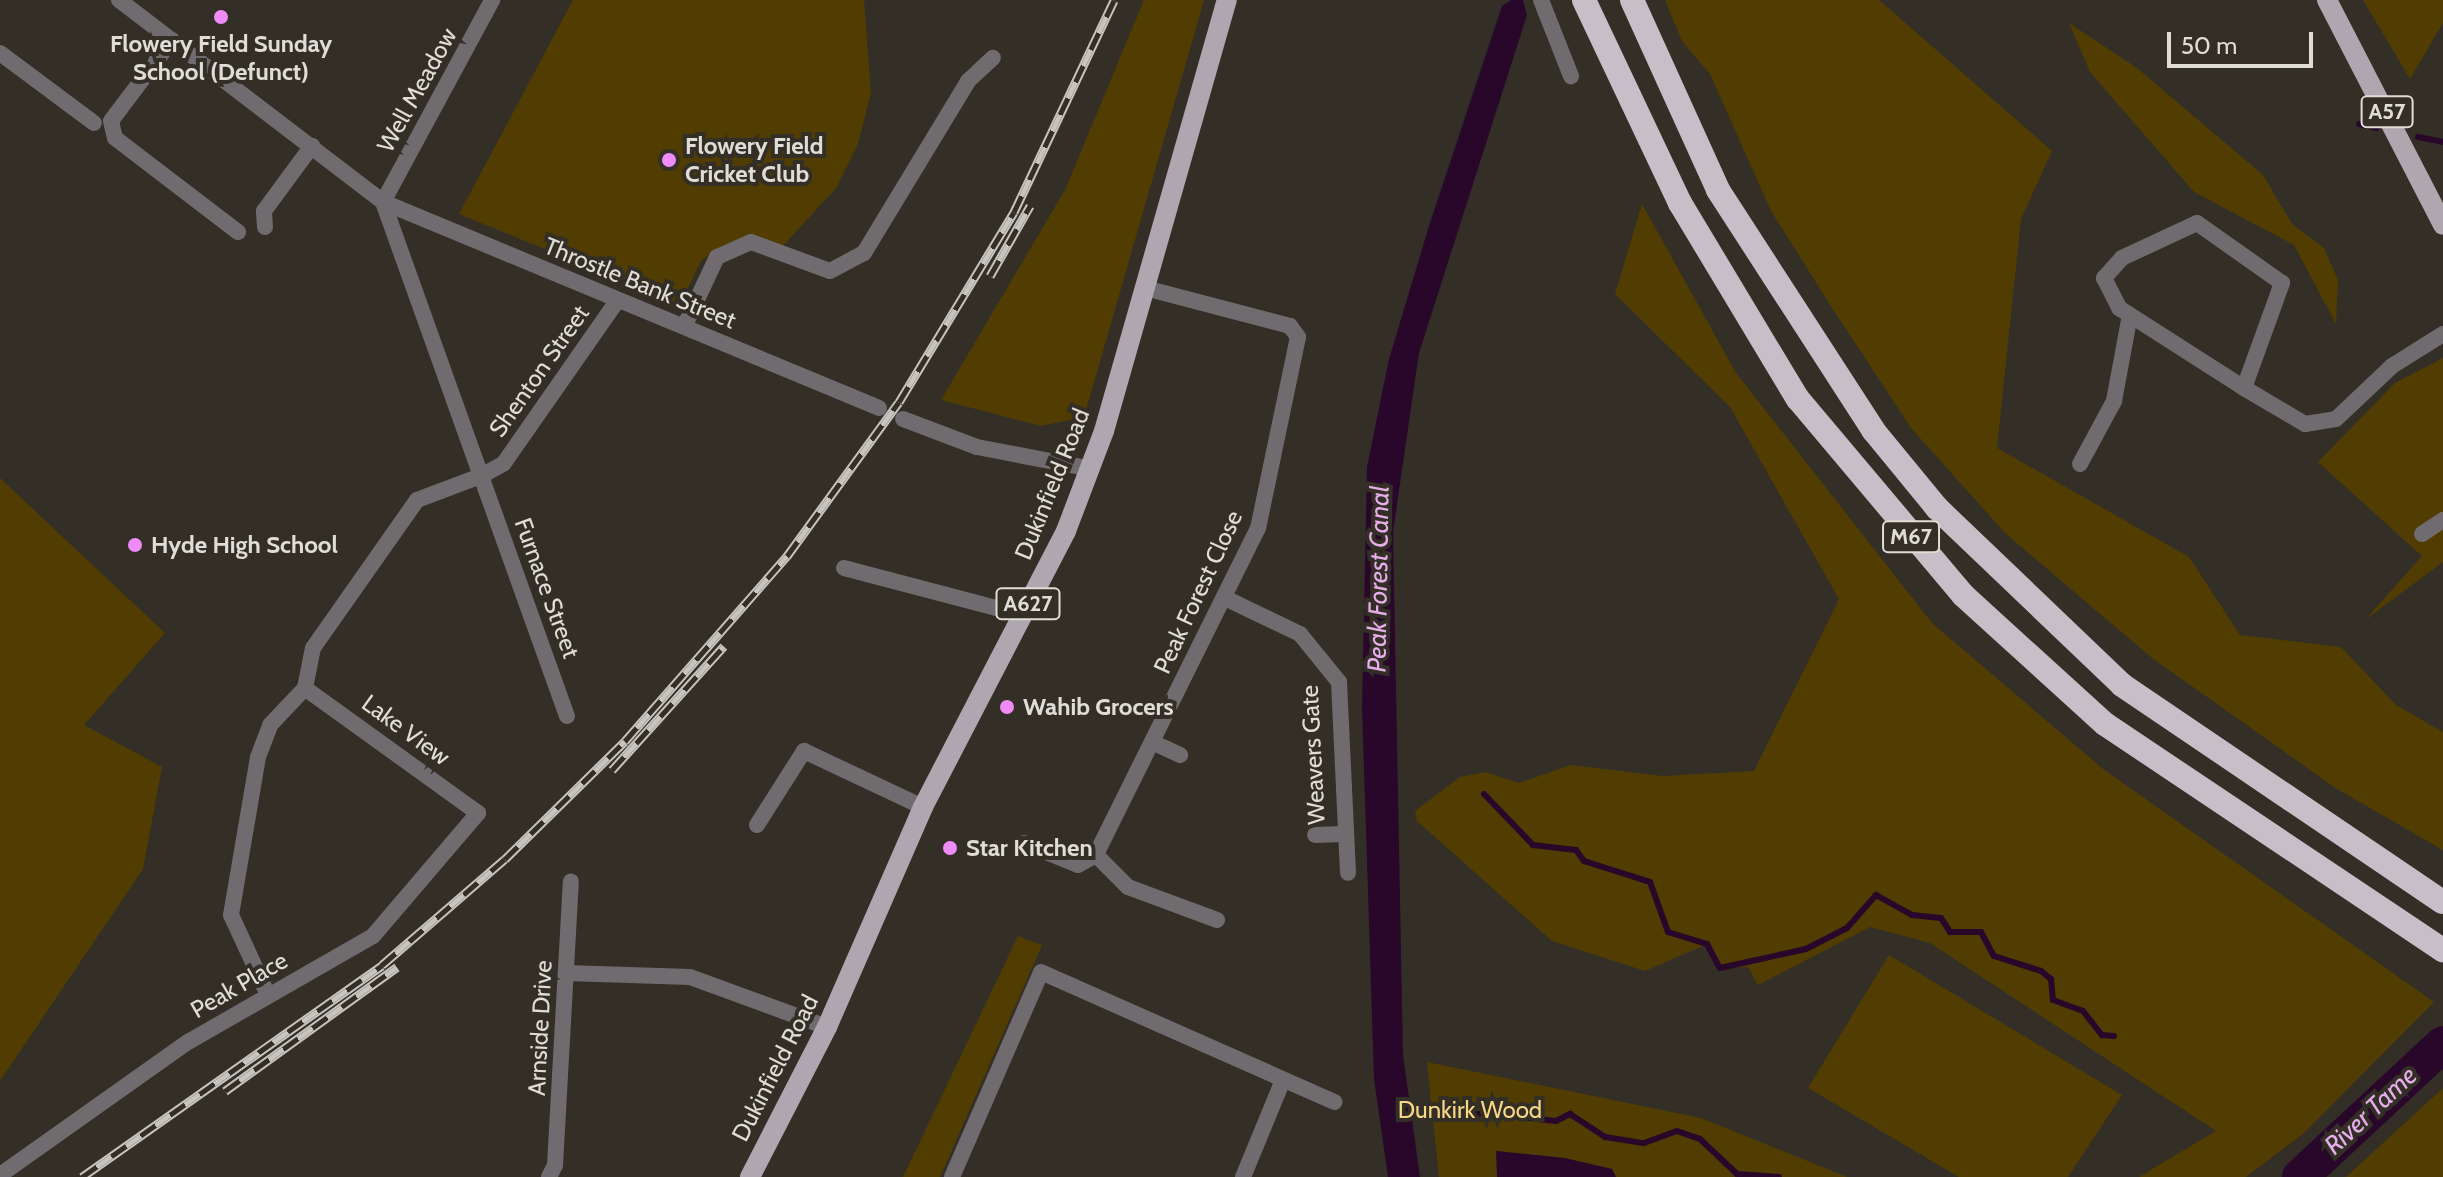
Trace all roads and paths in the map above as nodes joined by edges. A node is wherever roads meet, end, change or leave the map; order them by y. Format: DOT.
graph roads {
  1 [pos="119,0"];
  2 [pos="492,0"];
  3 [pos="1227,0"];
  4 [pos="1584,0"];
  5 [pos="1632,0"];
  6 [pos="2327,0"];
  7 [pos="1542,2"];
  8 [pos="172,40"];
  9 [pos="0,53"];
  10 [pos="993,58"];
  11 [pos="1571,76"];
  12 [pos="94,123"];
  13 [pos="312,146"];
  14 [pos="383,202"];
  15 [pos="2443,225"];
  16 [pos="265,227"];
  17 [pos="238,232"];
  18 [pos="1145,288"];
  19 [pos="617,301"];
  20 [pos="2130,315"];
  21 [pos="685,325"];
  22 [pos="2443,334"];
  23 [pos="2244,388"];
  24 [pos="879,408"];
  25 [pos="903,419"];
  26 [pos="2080,464"];
  27 [pos="1091,469"];
  28 [pos="481,476"];
  29 [pos="2443,520"];
  30 [pos="2422,534"];
  31 [pos="844,568"];
  32 [pos="1225,598"];
  33 [pos="1023,615"];
  34 [pos="305,688"];
  35 [pos="567,716"];
  36 [pos="1152,742"];
  37 [pos="1180,755"];
  38 [pos="923,807"];
  39 [pos="478,813"];
  40 [pos="757,825"];
  41 [pos="1341,834"];
  42 [pos="1315,835"];
  43 [pos="1024,843"];
  44 [pos="1096,855"];
  45 [pos="1348,873"];
  46 [pos="571,881"];
  47 [pos="2443,900"];
  48 [pos="1217,920"];
  49 [pos="2443,952"];
  50 [pos="567,973"];
  51 [pos="268,995"];
  52 [pos="827,1027"];
  53 [pos="1283,1080"];
  54 [pos="1335,1102"];
  55 [pos="0,1175"];
  56 [pos="549,1177"];
  57 [pos="750,1177"];
  58 [pos="952,1177"];
  59 [pos="1243,1177"];
  1 -- 8 [label="street, Throstle Bank Street"];
  2 -- 14 [label="street, Well Meadow"];
  3 -- 18 [label="main road, Dukinfield Road / A627"];
  4 -- 49 [label="highway, M67"];
  5 -- 47 [label="highway, M67"];
  6 -- 15 [label="main road, A57"];
  7 -- 11 [label="street"];
  8 -- 13 [label="street, Throstle Bank Street"];
  8 -- 17 [label="street"];
  9 -- 12 [label="street"];
  10 -- 21 [label="street"];
  13 -- 14 [label="street, Throstle Bank Street"];
  13 -- 16 [label="street"];
  14 -- 19 [label="street, Throstle Bank Street"];
  14 -- 28 [label="street, Shenton Street"];
  18 -- 27 [label="main road, Dukinfield Road / A627"];
  18 -- 32 [label="street, Peak Forest Close"];
  19 -- 21 [label="street, Throstle Bank Street"];
  19 -- 28 [label="street, Shenton Street"];
  20 -- 23 [label="street"];
  20 -- 23 [label="street"];
  20 -- 26 [label="street"];
  21 -- 24 [label="street, Throstle Bank Street"];
  22 -- 23 [label="street"];
  25 -- 27 [label="street"];
  27 -- 33 [label="main road, Dukinfield Road / A627"];
  28 -- 34 [label="street"];
  28 -- 35 [label="street, Furnace Street"];
  29 -- 30 [label="street"];
  31 -- 33 [label="street"];
  32 -- 36 [label="street, Peak Forest Close"];
  32 -- 41 [label="street, Weavers Gate"];
  33 -- 38 [label="main road, Dukinfield Road / A627"];
  34 -- 39 [label="street, Lake View"];
  34 -- 51 [label="street"];
  36 -- 37 [label="street"];
  36 -- 44 [label="street, Peak Forest Close"];
  38 -- 40 [label="street"];
  38 -- 52 [label="main road, Dukinfield Road / A627"];
  39 -- 51 [label="street, Peak Place"];
  41 -- 42 [label="street"];
  41 -- 45 [label="street, Weavers Gate"];
  43 -- 44 [label="street"];
  44 -- 48 [label="street"];
  46 -- 50 [label="street, Arnside Drive"];
  50 -- 52 [label="street"];
  50 -- 56 [label="street, Arnside Drive"];
  51 -- 55 [label="street, Peak Place"];
  52 -- 57 [label="main road, Dukinfield Road / A627"];
  53 -- 54 [label="street"];
  53 -- 58 [label="street"];
  53 -- 59 [label="street"];
}
